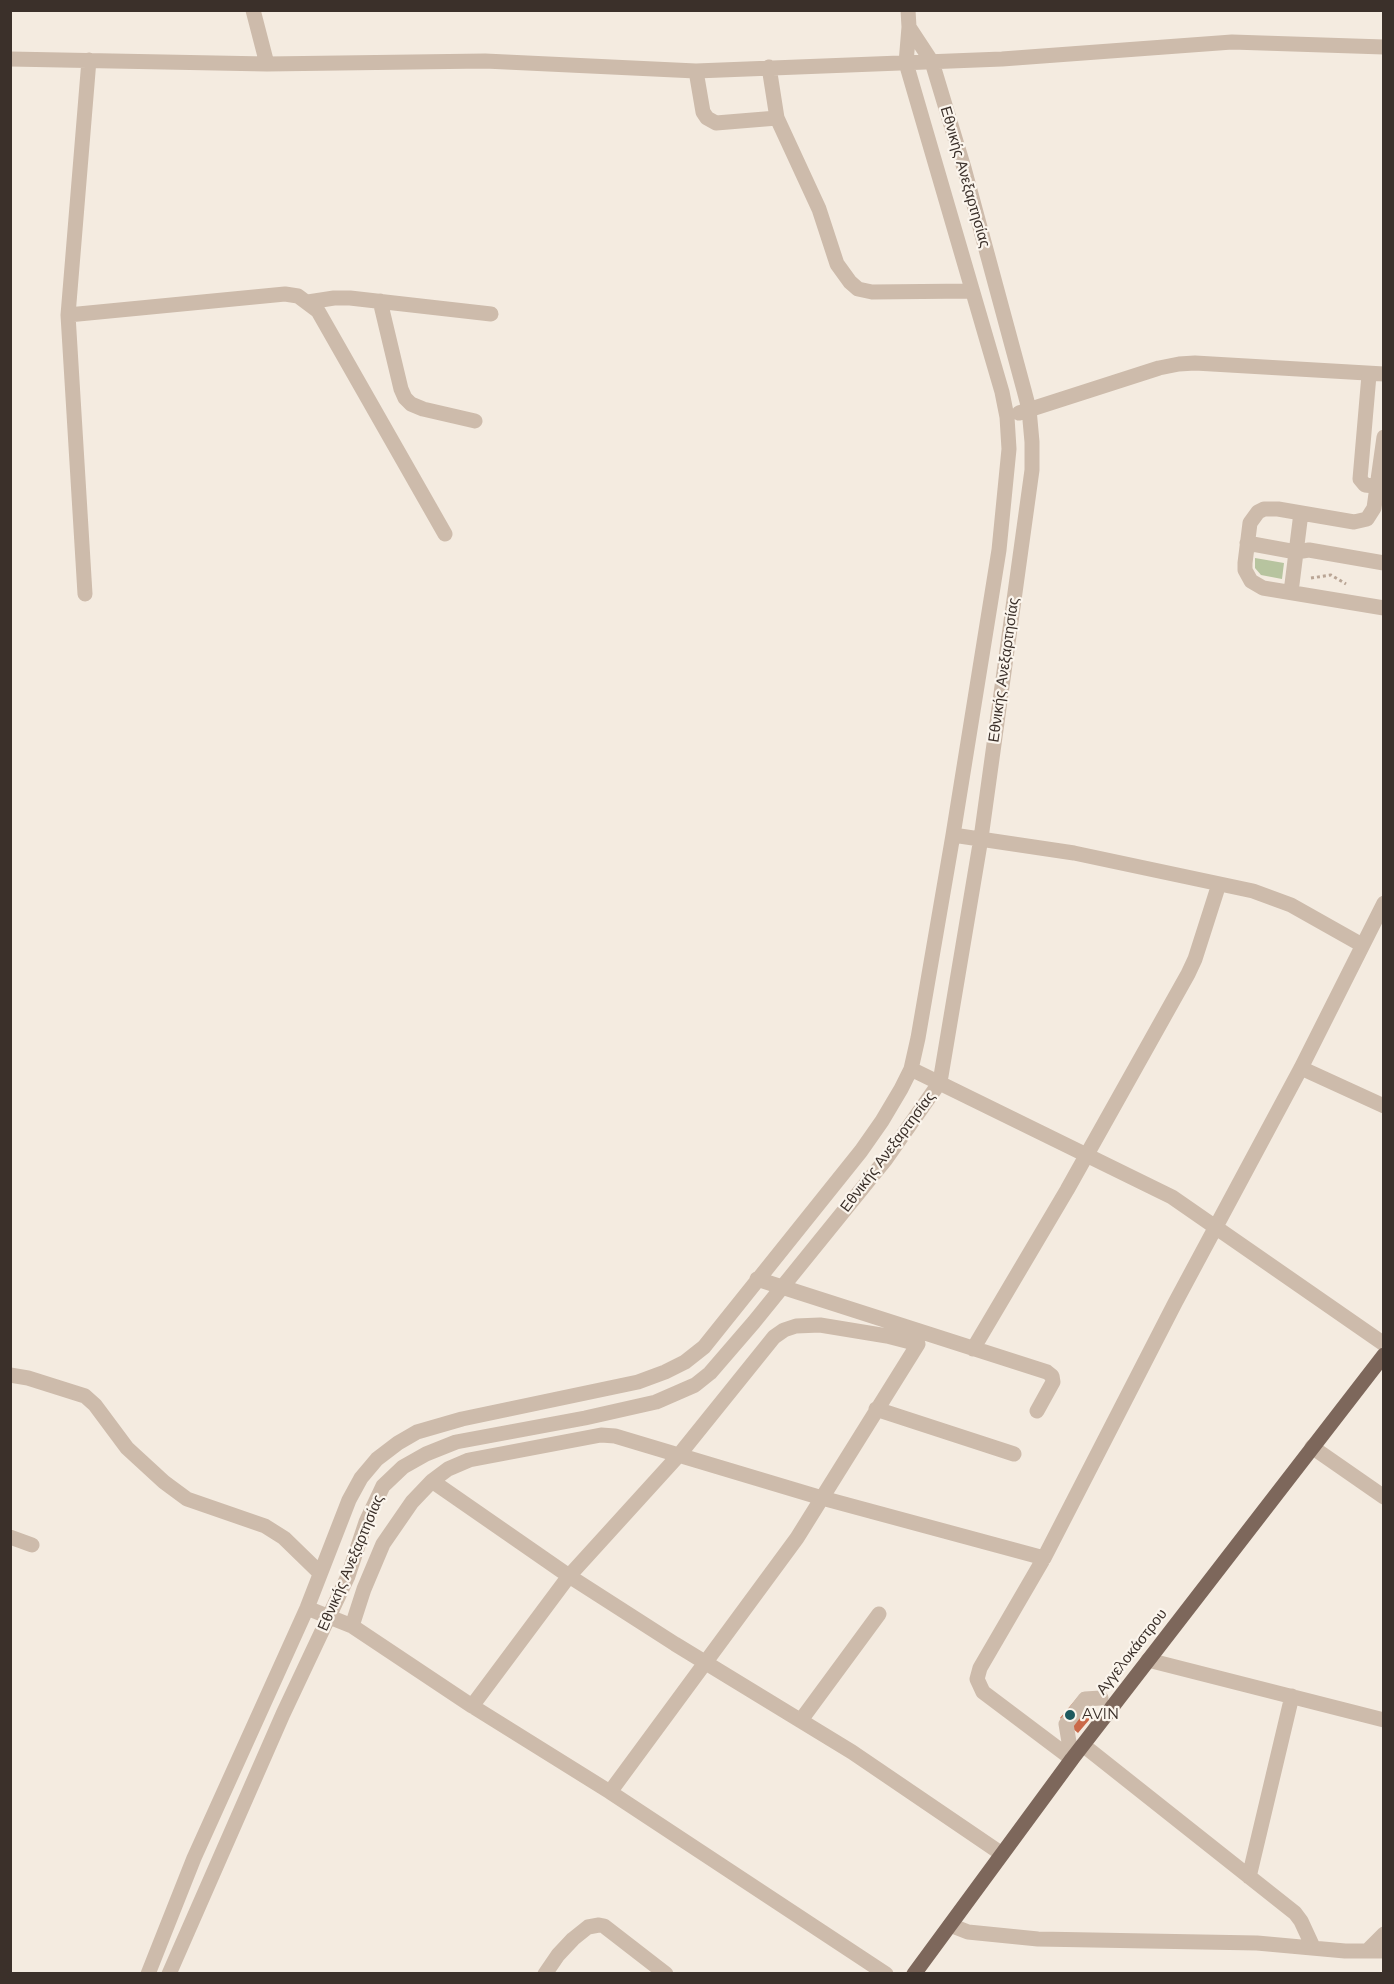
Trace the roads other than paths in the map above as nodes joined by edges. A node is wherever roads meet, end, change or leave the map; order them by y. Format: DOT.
graph roads {
  1 [pos="253,10"];
  2 [pos="908,10"];
  3 [pos="909,27"];
  4 [pos="1383,47"];
  5 [pos="10,59"];
  6 [pos="89,60"];
  7 [pos="932,62"];
  8 [pos="906,63"];
  9 [pos="267,64"];
  10 [pos="769,67"];
  11 [pos="696,71"];
  12 [pos="777,118"];
  13 [pos="972,291"];
  14 [pos="380,301"];
  15 [pos="308,302"];
  16 [pos="491,314"];
  17 [pos="68,315"];
  18 [pos="1376,375"];
  19 [pos="1029,409"];
  20 [pos="1007,417"];
  21 [pos="475,421"];
  22 [pos="1383,443"];
  23 [pos="1380,487"];
  24 [pos="1301,513"];
  25 [pos="445,534"];
  26 [pos="1247,543"];
  27 [pos="1296,552"];
  28 [pos="1383,564"];
  29 [pos="1383,570"];
  30 [pos="1291,592"];
  31 [pos="85,594"];
  32 [pos="1383,608"];
  33 [pos="953,836"];
  34 [pos="981,838"];
  35 [pos="1219,884"];
  36 [pos="1383,903"];
  37 [pos="1362,945"];
  38 [pos="1301,1068"];
  39 [pos="911,1069"];
  40 [pos="940,1082"];
  41 [pos="1383,1106"];
  42 [pos="1086,1155"];
  43 [pos="1216,1227"];
  44 [pos="757,1279"];
  45 [pos="782,1287"];
  46 [pos="1383,1344"];
  47 [pos="973,1349"];
  48 [pos="1383,1355"];
  49 [pos="10,1375"];
  50 [pos="876,1409"];
  51 [pos="1037,1411"];
  52 [pos="1312,1447"];
  53 [pos="1014,1454"];
  54 [pos="679,1455"];
  55 [pos="432,1481"];
  56 [pos="1383,1497"];
  57 [pos="822,1498"];
  58 [pos="10,1537"];
  59 [pos="32,1545"];
  60 [pos="1044,1558"];
  61 [pos="320,1573"];
  62 [pos="569,1576"];
  63 [pos="307,1608"];
  64 [pos="879,1614"];
  65 [pos="329,1616"];
  66 [pos="352,1626"];
  67 [pos="1148,1660"];
  68 [pos="707,1663"];
  69 [pos="1292,1696"];
  70 [pos="1101,1698"];
  71 [pos="472,1706"];
  72 [pos="801,1720"];
  73 [pos="1383,1720"];
  74 [pos="1076,1743"];
  75 [pos="1072,1759"];
  76 [pos="610,1792"];
  77 [pos="1002,1854"];
  78 [pos="1249,1877"];
  79 [pos="950,1924"];
  80 [pos="1383,1935"];
  81 [pos="1313,1947"];
  82 [pos="1383,1951"];
  83 [pos="1367,1952"];
  84 [pos="660,1972"];
  85 [pos="148,1974"];
  86 [pos="169,1974"];
  87 [pos="545,1974"];
  88 [pos="886,1974"];
  89 [pos="914,1974"];
  1 -- 9 [label="street"];
  2 -- 3 [label="street, Εθνικής Ανεξαρτησίας"];
  3 -- 7 [label="street, Εθνικής Ανεξαρτησίας"];
  3 -- 8 [label="street, Εθνικής Ανεξαρτησίας"];
  4 -- 7 [label="street"];
  5 -- 6 [label="street"];
  6 -- 9 [label="street"];
  6 -- 17 [label="street"];
  7 -- 8 [label="street"];
  7 -- 19 [label="street, Εθνικής Ανεξαρτησίας"];
  8 -- 10 [label="street"];
  8 -- 13 [label="street, Εθνικής Ανεξαρτησίας"];
  9 -- 11 [label="street"];
  10 -- 11 [label="street"];
  10 -- 12 [label="street"];
  11 -- 12 [label="street"];
  12 -- 13 [label="street"];
  13 -- 20 [label="street, Εθνικής Ανεξαρτησίας"];
  14 -- 15 [label="street"];
  14 -- 16 [label="street"];
  14 -- 21 [label="street"];
  15 -- 17 [label="street"];
  15 -- 25 [label="street"];
  17 -- 31 [label="street"];
  18 -- 19 [label="street"];
  18 -- 23 [label="street"];
  19 -- 20 [label="street"];
  19 -- 34 [label="street, Εθνικής Ανεξαρτησίας"];
  20 -- 33 [label="street, Εθνικής Ανεξαρτησίας"];
  22 -- 23 [label="street"];
  23 -- 24 [label="street"];
  24 -- 26 [label="street"];
  24 -- 27 [label="street"];
  26 -- 27 [label="street"];
  26 -- 30 [label="street"];
  27 -- 28 [label="street"];
  27 -- 29 [label="street"];
  27 -- 30 [label="street"];
  30 -- 32 [label="street"];
  33 -- 34 [label="street"];
  33 -- 39 [label="street, Εθνικής Ανεξαρτησίας"];
  34 -- 35 [label="street"];
  34 -- 40 [label="street, Εθνικής Ανεξαρτησίας"];
  35 -- 37 [label="street"];
  35 -- 42 [label="street"];
  36 -- 37 [label="street"];
  37 -- 38 [label="street"];
  38 -- 41 [label="street"];
  38 -- 43 [label="street"];
  39 -- 40 [label="street"];
  39 -- 44 [label="street, Εθνικής Ανεξαρτησίας"];
  40 -- 42 [label="street"];
  40 -- 45 [label="street, Εθνικής Ανεξαρτησίας"];
  42 -- 43 [label="street"];
  42 -- 47 [label="street"];
  43 -- 46 [label="street"];
  43 -- 60 [label="street"];
  44 -- 45 [label="street"];
  44 -- 61 [label="street, Εθνικής Ανεξαρτησίας"];
  45 -- 47 [label="street"];
  45 -- 65 [label="street, Εθνικής Ανεξαρτησίας"];
  47 -- 51 [label="street"];
  48 -- 52 [label="main road, Αγγελοκάστρου"];
  49 -- 61 [label="street"];
  50 -- 53 [label="street"];
  50 -- 54 [label="street"];
  50 -- 57 [label="street"];
  52 -- 56 [label="street"];
  52 -- 67 [label="main road, Αγγελοκάστρου"];
  54 -- 55 [label="street"];
  54 -- 57 [label="street"];
  54 -- 62 [label="street"];
  55 -- 62 [label="street"];
  55 -- 66 [label="street"];
  57 -- 60 [label="street"];
  57 -- 68 [label="street"];
  58 -- 59 [label="street"];
  60 -- 75 [label="street"];
  61 -- 63 [label="street, Εθνικής Ανεξαρτησίας"];
  62 -- 68 [label="street"];
  62 -- 71 [label="street"];
  63 -- 65 [label="street"];
  63 -- 85 [label="street, Εθνικής Ανεξαρτησίας"];
  64 -- 72 [label="street"];
  65 -- 66 [label="street"];
  65 -- 86 [label="street, Εθνικής Ανεξαρτησίας"];
  66 -- 71 [label="street"];
  67 -- 69 [label="street"];
  67 -- 74 [label="main road, Αγγελοκάστρου"];
  68 -- 72 [label="street"];
  68 -- 76 [label="street"];
  69 -- 73 [label="street"];
  69 -- 78 [label="street"];
  70 -- 74 [label="street"];
  71 -- 76 [label="street"];
  72 -- 77 [label="street"];
  74 -- 75 [label="main road, Αγγελοκάστρου"];
  74 -- 78 [label="street"];
  75 -- 77 [label="main road, Αγγελοκάστρου"];
  76 -- 88 [label="street"];
  77 -- 79 [label="main road, Αγγελοκάστρου"];
  78 -- 81 [label="street"];
  79 -- 81 [label="street"];
  79 -- 89 [label="main road, Αγγελοκάστρου"];
  80 -- 83 [label="street"];
  81 -- 83 [label="street"];
  82 -- 83 [label="street"];
  84 -- 87 [label="street"];
}
